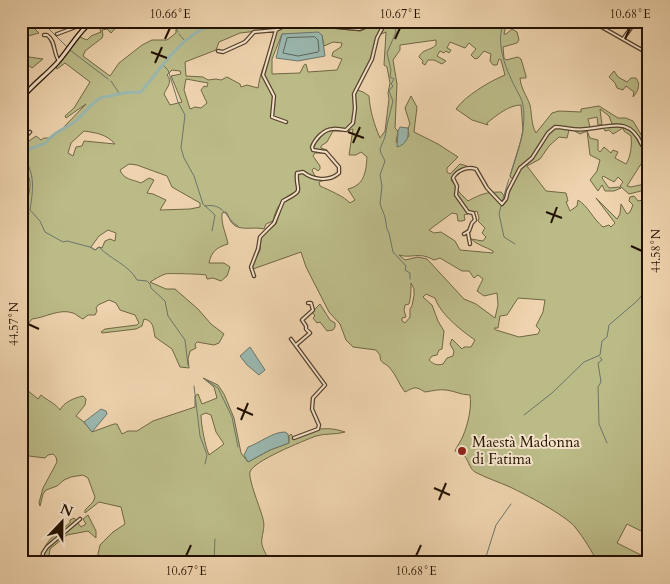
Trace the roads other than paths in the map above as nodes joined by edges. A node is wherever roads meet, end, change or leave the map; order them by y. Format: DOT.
graph roads {
  1 [pos="372,21"];
  2 [pos="386,21"];
  3 [pos="591,21"];
  4 [pos="636,21"];
  5 [pos="92,22"];
  6 [pos="276,30"];
  7 [pos="44,35"];
  8 [pos="53,39"];
  9 [pos="623,39"];
  10 [pos="218,51"];
  11 [pos="649,54"];
  12 [pos="59,61"];
  13 [pos="21,99"];
  14 [pos="286,122"];
  15 [pos="21,132"];
  16 [pos="30,132"];
  17 [pos="649,148"];
  18 [pos="468,233"];
  19 [pos="464,234"];
  20 [pos="470,244"];
  21 [pos="254,276"];
  22 [pos="308,303"];
  23 [pos="291,339"];
  24 [pos="296,345"];
  25 [pos="294,438"];
  26 [pos="80,520"];
  27 [pos="42,563"];
  1 -- 6 [label="street"];
  2 -- 21 [label="street"];
  3 -- 9 [label="street"];
  4 -- 9 [label="street"];
  5 -- 8 [label="street"];
  5 -- 12 [label="main road"];
  6 -- 10 [label="street"];
  6 -- 14 [label="street"];
  7 -- 8 [label="street"];
  8 -- 12 [label="street"];
  9 -- 11 [label="street"];
  12 -- 13 [label="main road"];
  15 -- 16 [label="street"];
  17 -- 18 [label="street"];
  18 -- 19 [label="street"];
  18 -- 20 [label="street"];
  22 -- 24 [label="street"];
  23 -- 24 [label="street"];
  24 -- 25 [label="street"];
  26 -- 27 [label="street"];
}
